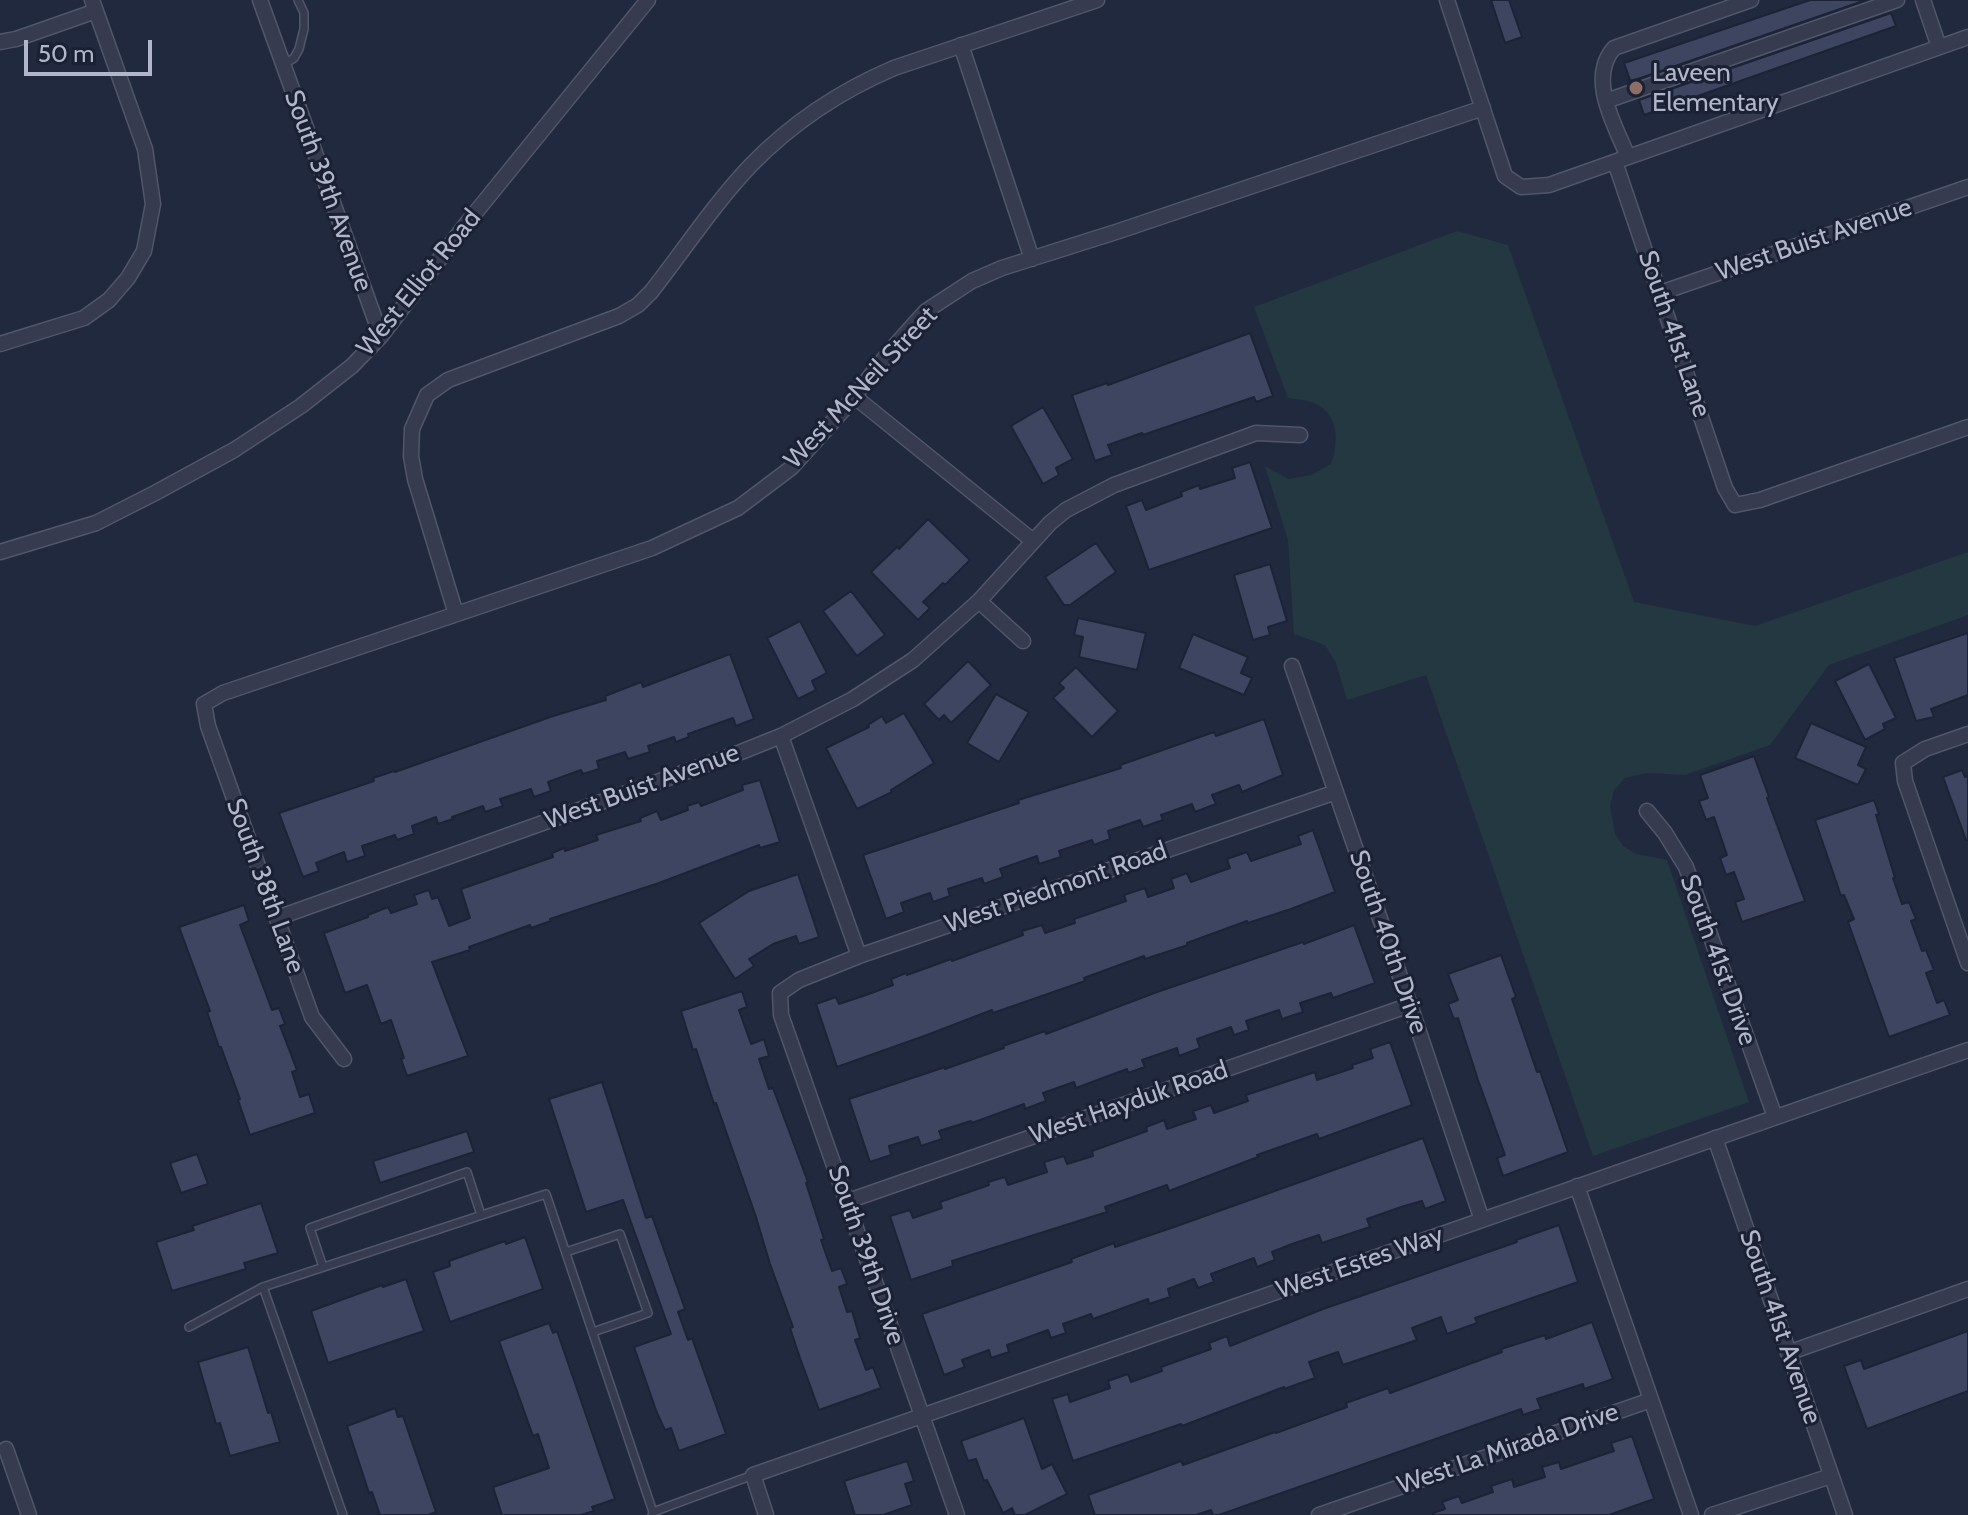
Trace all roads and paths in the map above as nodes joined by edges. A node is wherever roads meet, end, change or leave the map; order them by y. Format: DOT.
graph roads {
  1 [pos="260,0"];
  2 [pos="298,0"];
  3 [pos="648,0"];
  4 [pos="1097,0"];
  5 [pos="1447,0"];
  6 [pos="1751,0"];
  7 [pos="1897,0"];
  8 [pos="1923,0"];
  9 [pos="94,6"];
  10 [pos="1968,37"];
  11 [pos="0,42"];
  12 [pos="961,45"];
  13 [pos="1939,47"];
  14 [pos="283,65"];
  15 [pos="1606,101"];
  16 [pos="1483,108"];
  17 [pos="1622,159"];
  18 [pos="1968,187"];
  19 [pos="1032,259"];
  20 [pos="1660,293"];
  21 [pos="381,336"];
  22 [pos="0,344"];
  23 [pos="855,397"];
  24 [pos="1968,427"];
  25 [pos="1300,435"];
  26 [pos="1033,541"];
  27 [pos="0,552"];
  28 [pos="979,601"];
  29 [pos="456,614"];
  30 [pos="1023,641"];
  31 [pos="1292,666"];
  32 [pos="204,704"];
  33 [pos="1968,734"];
  34 [pos="781,736"];
  35 [pos="1336,792"];
  36 [pos="1647,811"];
  37 [pos="277,918"];
  38 [pos="859,956"];
  39 [pos="1968,963"];
  40 [pos="780,993"];
  41 [pos="1410,1005"];
  42 [pos="1968,1050"];
  43 [pos="344,1059"];
  44 [pos="1775,1117"];
  45 [pos="1715,1138"];
  46 [pos="1577,1186"];
  47 [pos="848,1201"];
  48 [pos="481,1215"];
  49 [pos="1482,1220"];
  50 [pos="566,1252"];
  51 [pos="323,1267"];
  52 [pos="263,1287"];
  53 [pos="1968,1289"];
  54 [pos="189,1327"];
  55 [pos="593,1332"];
  56 [pos="1788,1353"];
  57 [pos="1651,1400"];
  58 [pos="922,1418"];
  59 [pos="6,1449"];
  60 [pos="753,1475"];
  61 [pos="1831,1476"];
  62 [pos="653,1514"];
  63 [pos="29,1515"];
  64 [pos="343,1515"];
  65 [pos="766,1515"];
  66 [pos="957,1515"];
  67 [pos="1319,1515"];
  68 [pos="1691,1515"];
  69 [pos="1712,1515"];
  70 [pos="1845,1515"];
  1 -- 14 [label="street, South 39th Avenue"];
  2 -- 14 [label="lane"];
  3 -- 21 [label="street, West Elliot Road"];
  4 -- 12 [label="street"];
  5 -- 16 [label="street"];
  6 -- 15 [label="street"];
  7 -- 15 [label="street"];
  8 -- 13 [label="street"];
  9 -- 11 [label="street"];
  9 -- 22 [label="street"];
  10 -- 13 [label="street"];
  12 -- 19 [label="street"];
  12 -- 29 [label="street"];
  13 -- 17 [label="street"];
  14 -- 21 [label="street, South 39th Avenue"];
  15 -- 17 [label="street, South 41st Lane"];
  16 -- 17 [label="street"];
  16 -- 19 [label="street, West McNeil Street"];
  17 -- 20 [label="street, South 41st Lane"];
  18 -- 20 [label="street, West Buist Avenue"];
  19 -- 23 [label="street, West McNeil Street"];
  20 -- 24 [label="street, South 41st Lane"];
  21 -- 27 [label="street, West Elliot Road"];
  23 -- 26 [label="street"];
  23 -- 29 [label="street, West McNeil Street"];
  25 -- 26 [label="street, West Buist Avenue"];
  26 -- 28 [label="street, West Buist Avenue"];
  28 -- 30 [label="street"];
  28 -- 34 [label="street, West Buist Avenue"];
  29 -- 32 [label="street, West McNeil Street"];
  31 -- 35 [label="street, South 40th Drive"];
  32 -- 37 [label="street, South 38th Lane"];
  33 -- 39 [label="street"];
  34 -- 37 [label="street, West Buist Avenue"];
  34 -- 38 [label="street"];
  35 -- 38 [label="street, West Piedmont Road"];
  35 -- 41 [label="street, South 40th Drive"];
  36 -- 44 [label="street, South 41st Drive"];
  37 -- 43 [label="street, South 38th Lane"];
  38 -- 40 [label="street, West Piedmont Road"];
  40 -- 47 [label="street, South 39th Drive"];
  41 -- 47 [label="street, West Hayduk Road"];
  41 -- 49 [label="street, South 40th Drive"];
  42 -- 44 [label="street, West Estes Way"];
  44 -- 45 [label="street, West Estes Way"];
  45 -- 46 [label="street, West Estes Way"];
  45 -- 56 [label="street, South 41st Avenue"];
  46 -- 49 [label="street, West Estes Way"];
  46 -- 57 [label="street"];
  47 -- 58 [label="street, South 39th Drive"];
  48 -- 50 [label="lane"];
  48 -- 51 [label="lane"];
  48 -- 51 [label="lane"];
  49 -- 58 [label="street, West Estes Way"];
  50 -- 55 [label="lane"];
  50 -- 55 [label="lane"];
  51 -- 52 [label="lane"];
  52 -- 54 [label="lane"];
  52 -- 64 [label="lane"];
  53 -- 56 [label="street"];
  55 -- 62 [label="lane"];
  56 -- 61 [label="street, South 41st Avenue"];
  57 -- 67 [label="street, West La Mirada Drive"];
  57 -- 68 [label="street"];
  58 -- 60 [label="street, West Estes Way"];
  58 -- 66 [label="street, South 39th Drive"];
  59 -- 63 [label="street"];
  60 -- 62 [label="lane"];
  60 -- 65 [label="street"];
  61 -- 69 [label="street"];
  61 -- 70 [label="street, South 41st Avenue"];
}
